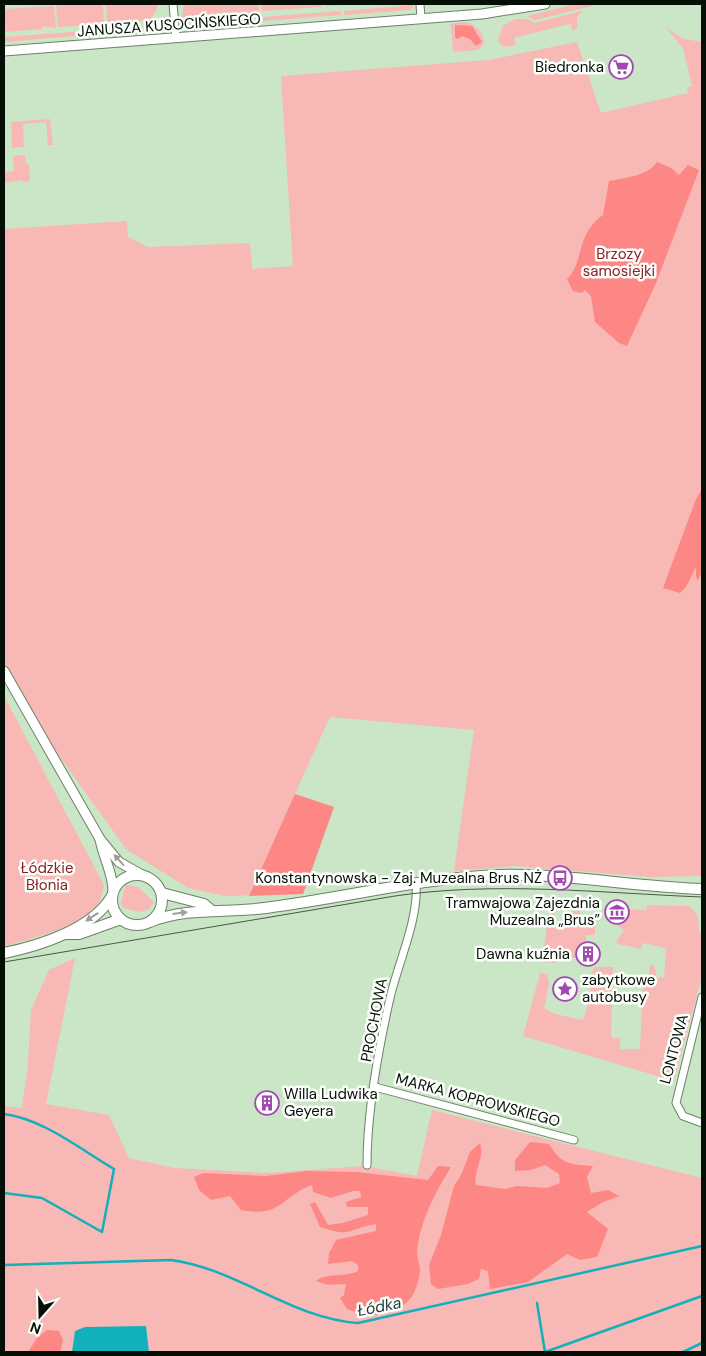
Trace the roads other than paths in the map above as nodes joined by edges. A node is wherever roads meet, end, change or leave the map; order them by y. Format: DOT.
graph roads {
  1 [pos="173,4"];
  2 [pos="420,4"];
  3 [pos="545,4"];
  4 [pos="421,19"];
  5 [pos="176,38"];
  6 [pos="4,51"];
  7 [pos="4,671"];
  8 [pos="100,839"];
  9 [pos="142,875"];
  10 [pos="416,884"];
  11 [pos="702,889"];
  12 [pos="162,893"];
  13 [pos="113,894"];
  14 [pos="211,910"];
  15 [pos="121,919"];
  16 [pos="150,922"];
  17 [pos="67,934"];
  18 [pos="4,953"];
  19 [pos="702,997"];
  20 [pos="375,1087"];
  21 [pos="702,1123"];
  22 [pos="574,1140"];
  23 [pos="367,1165"];
  1 -- 5 [label="street"];
  2 -- 4 [label="street"];
  3 -- 4 [label="street, JANUSZA KUSOCIŃSKIEGO"];
  4 -- 5 [label="street, JANUSZA KUSOCIŃSKIEGO"];
  5 -- 6 [label="street, JANUSZA KUSOCIŃSKIEGO"];
  7 -- 8 [label="street"];
  9 -- 8 [label="street, one-way"];
  8 -- 13 [label="street"];
  9 -- 12 [label="main road"];
  9 -- 13 [label="main road"];
  10 -- 11 [label="main road"];
  10 -- 14 [label="main road"];
  10 -- 20 [label="street, PROCHOWA"];
  12 -- 14 [label="main road"];
  12 -- 16 [label="main road"];
  13 -- 15 [label="main road"];
  13 -- 17 [label="main road, one-way"];
  16 -- 14 [label="main road, one-way"];
  15 -- 16 [label="main road"];
  15 -- 17 [label="main road"];
  17 -- 18 [label="main road"];
  19 -- 21 [label="street, LONTOWA"];
  20 -- 22 [label="street, MARKA KOPROWSKIEGO"];
  20 -- 23 [label="street, PROCHOWA"];
}
